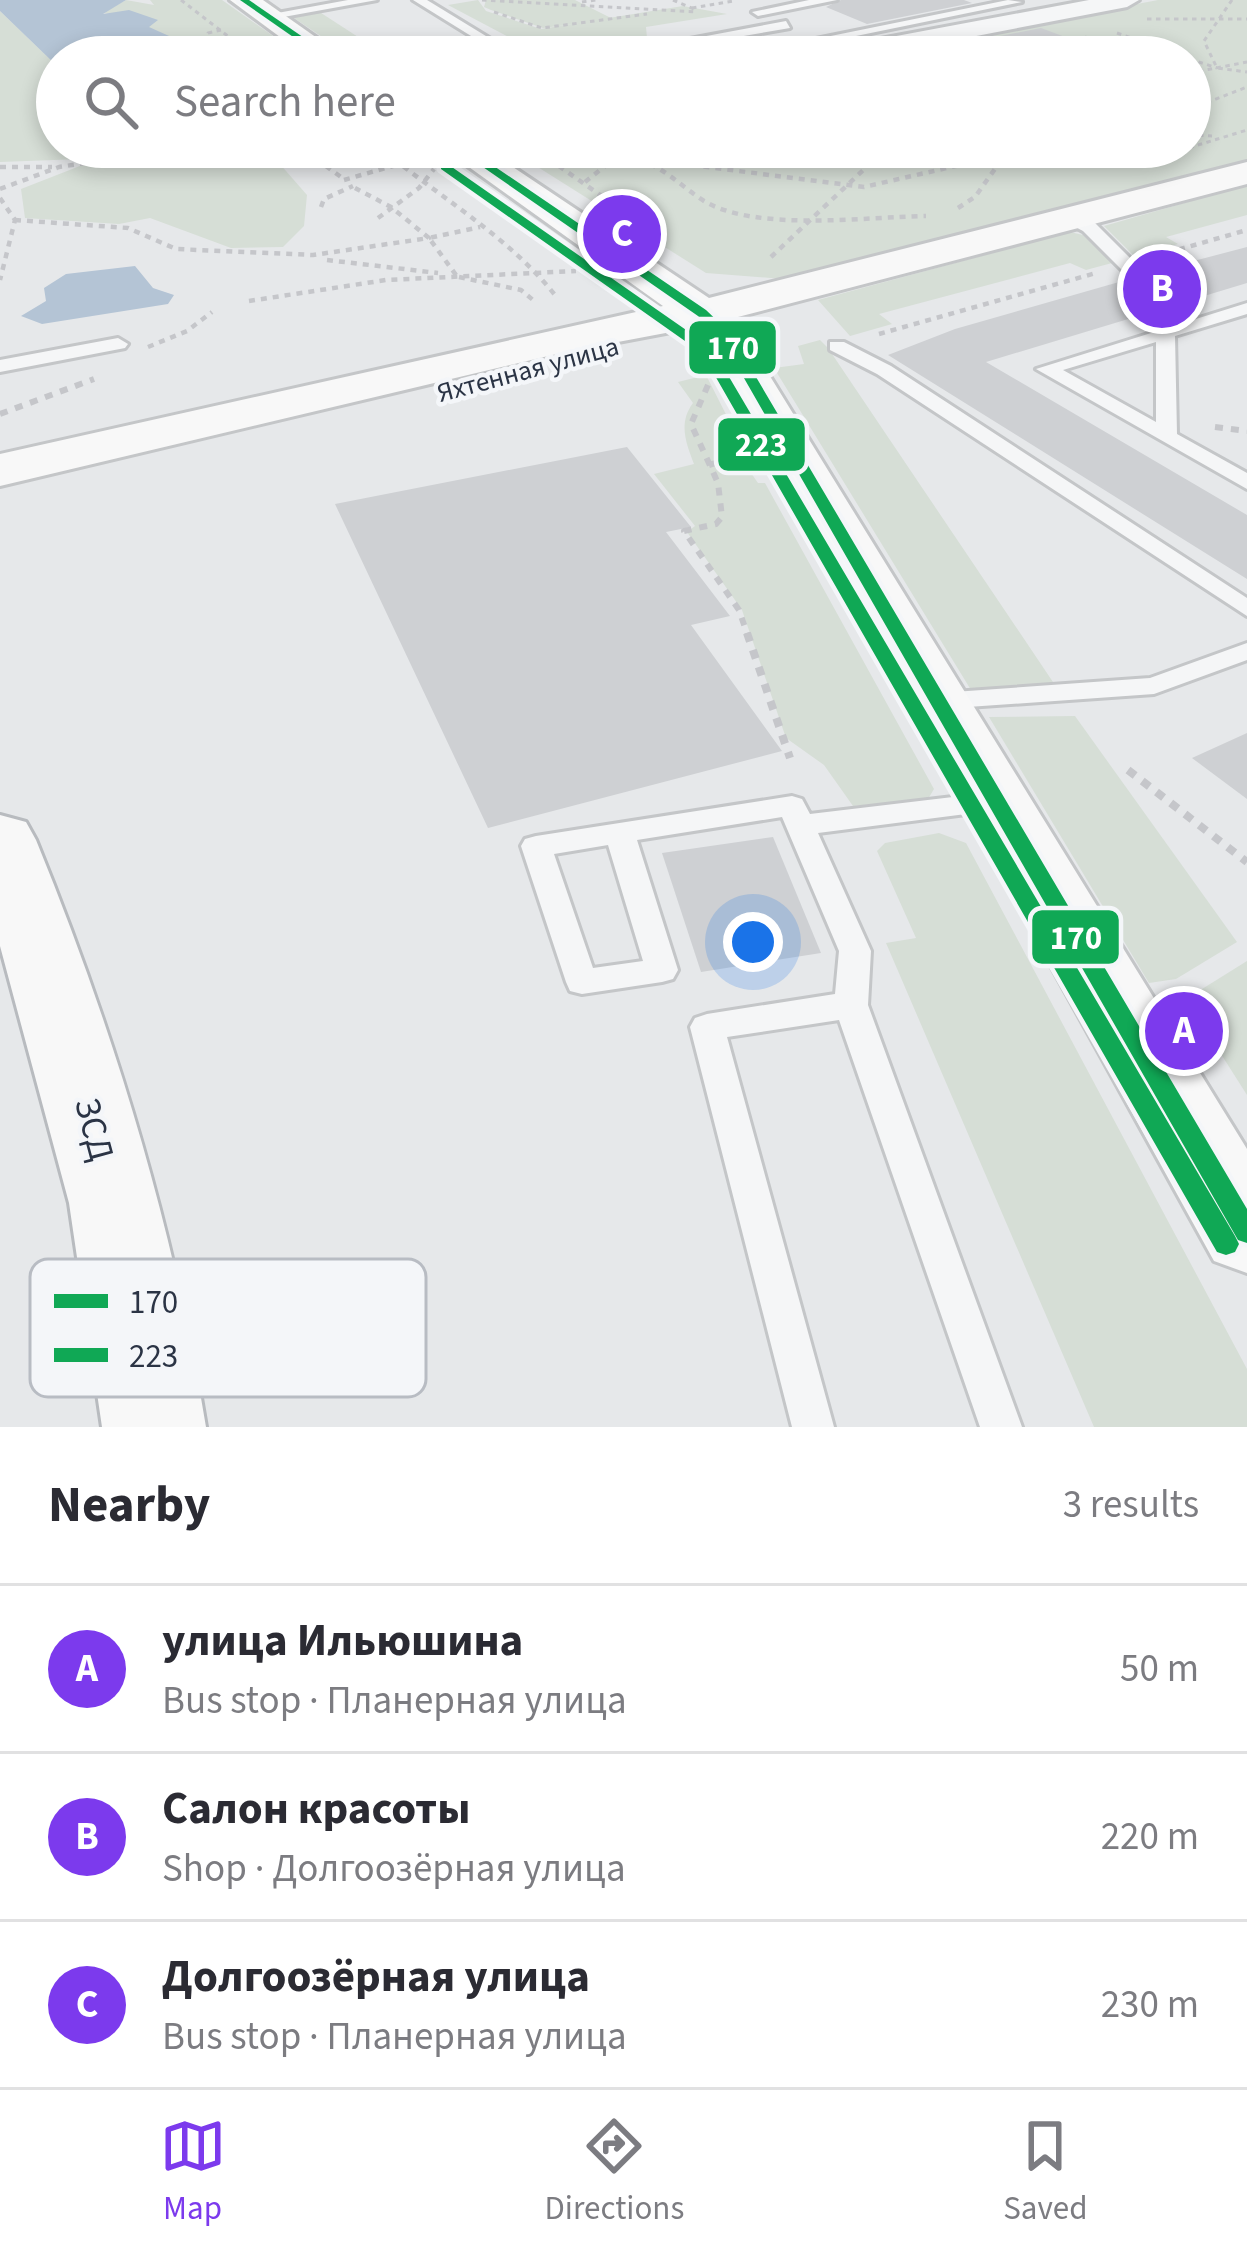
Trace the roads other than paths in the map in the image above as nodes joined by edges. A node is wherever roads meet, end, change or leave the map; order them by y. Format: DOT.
graph roads {
  1 [pos="371,0"];
  2 [pos="418,0"];
  3 [pos="831,0"];
  4 [pos="1013,1"];
  5 [pos="256,8"];
  6 [pos="748,8"];
  7 [pos="1137,9"];
  8 [pos="1052,14"];
  9 [pos="722,17"];
  10 [pos="786,25"];
  11 [pos="676,26"];
  12 [pos="658,28"];
  13 [pos="752,31"];
  14 [pos="297,36"];
  15 [pos="479,36"];
  16 [pos="656,36"];
  17 [pos="697,36"];
  18 [pos="721,36"];
  19 [pos="808,36"];
  20 [pos="882,36"];
  21 [pos="915,36"];
  22 [pos="463,168"];
  23 [pos="1247,173"];
  24 [pos="1070,218"];
  25 [pos="1132,270"];
  26 [pos="1189,301"];
  27 [pos="1247,308"];
  28 [pos="1220,316"];
  29 [pos="1166,332"];
  30 [pos="118,344"];
  31 [pos="837,346"];
  32 [pos="719,352"];
  33 [pos="591,359"];
  34 [pos="0,366"];
  35 [pos="1166,437"];
  36 [pos="0,470"];
  37 [pos="1247,482"];
  38 [pos="0,502"];
  39 [pos="1247,609"];
  40 [pos="1247,651"];
  41 [pos="939,701"];
  42 [pos="995,802"];
  43 [pos="800,825"];
  44 [pos="619,831"];
  45 [pos="0,840"];
  46 [pos="851,1005"];
  47 [pos="1247,1232"];
  48 [pos="128,1259"];
  49 [pos="151,1397"];
  50 [pos="154,1427"];
  51 [pos="813,1427"];
  52 [pos="1001,1427"];
  1 -- 5 [label="lane"];
  2 -- 15 [label="lane"];
  3 -- 6 [label="lane"];
  4 -- 8 [label="lane"];
  4 -- 20 [label="lane"];
  5 -- 14 [label="main road"];
  6 -- 10 [label="lane"];
  7 -- 8 [label="street"];
  8 -- 21 [label="street"];
  9 -- 13 [label="lane"];
  10 -- 13 [label="lane"];
  10 -- 19 [label="lane"];
  11 -- 17 [label="lane"];
  12 -- 16 [label="lane"];
  13 -- 18 [label="lane"];
  22 -- 32 [label="main road"];
  23 -- 24 [label="main road"];
  24 -- 25 [label="lane"];
  24 -- 32 [label="main road"];
  26 -- 28 [label="lane"];
  27 -- 28 [label="lane"];
  28 -- 29 [label="lane"];
  29 -- 35 [label="lane"];
  29 -- 35 [label="lane"];
  30 -- 34 [label="lane"];
  31 -- 39 [label="lane"];
  32 -- 33 [label="main road"];
  32 -- 33 [label="main road, Яхтенная улица"];
  32 -- 36 [label="main road, Яхтенная улица"];
  32 -- 41 [label="main road"];
  33 -- 38 [label="main road, Яхтенная улица"];
  35 -- 37 [label="lane"];
  40 -- 41 [label="lane"];
  41 -- 42 [label="main road"];
  42 -- 43 [label="lane"];
  42 -- 47 [label="main road"];
  43 -- 44 [label="lane"];
  43 -- 46 [label="lane"];
  44 -- 44 [label="lane"];
  45 -- 48 [label="main road, ЗСД"];
  46 -- 51 [label="lane"];
  46 -- 52 [label="lane"];
  49 -- 50 [label="main road, ЗСД"];
}
